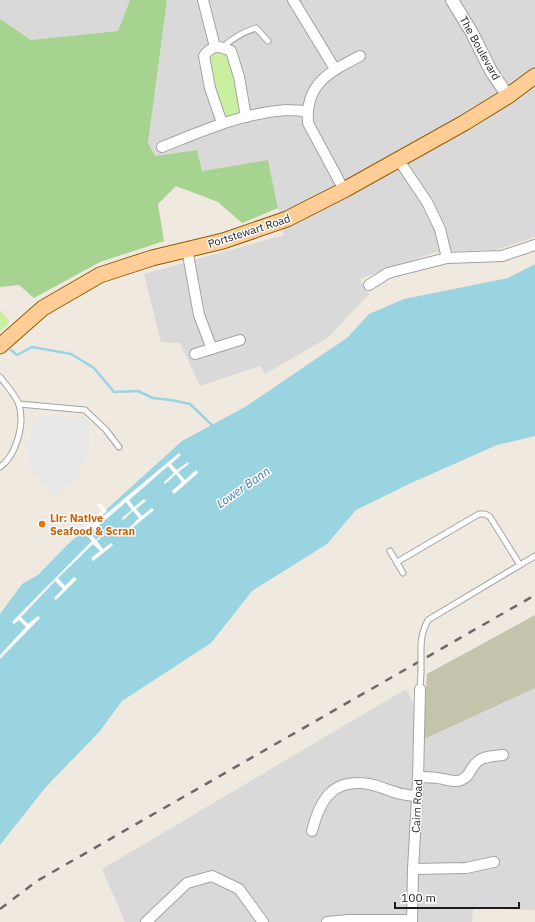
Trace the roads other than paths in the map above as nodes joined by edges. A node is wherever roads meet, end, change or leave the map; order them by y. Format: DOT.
graph roads {
  1 [pos="203,0"];
  2 [pos="452,0"];
  3 [pos="297,2"];
  4 [pos="268,41"];
  5 [pos="219,47"];
  6 [pos="360,56"];
  7 [pos="335,69"];
  8 [pos="535,76"];
  9 [pos="508,96"];
  10 [pos="308,111"];
  11 [pos="246,117"];
  12 [pos="222,123"];
  13 [pos="162,148"];
  14 [pos="398,159"];
  15 [pos="344,190"];
  16 [pos="535,245"];
  17 [pos="187,249"];
  18 [pos="447,258"];
  19 [pos="369,285"];
  20 [pos="240,340"];
  21 [pos="0,346"];
  22 [pos="212,349"];
  23 [pos="195,354"];
  24 [pos="0,377"];
  25 [pos="19,404"];
  26 [pos="119,447"];
  27 [pos="0,467"];
  28 [pos="390,551"];
  29 [pos="535,556"];
  30 [pos="397,562"];
  31 [pos="520,565"];
  32 [pos="403,573"];
  33 [pos="420,689"];
  34 [pos="503,755"];
  35 [pos="418,777"];
  36 [pos="417,796"];
  37 [pos="312,831"];
  38 [pos="494,862"];
  39 [pos="413,869"];
  40 [pos="412,921"];
  41 [pos="146,922"];
  42 [pos="263,922"];
  43 [pos="327,922"];
  1 -- 5 [label="street"];
  2 -- 9 [label="street, The Boulevard"];
  3 -- 7 [label="street"];
  4 -- 5 [label="lane"];
  5 -- 11 [label="street"];
  5 -- 12 [label="street"];
  6 -- 7 [label="street"];
  7 -- 10 [label="street"];
  8 -- 9 [label="main road, Portstewart Road"];
  9 -- 14 [label="main road, Portstewart Road"];
  10 -- 11 [label="street"];
  10 -- 15 [label="street"];
  11 -- 12 [label="street"];
  12 -- 13 [label="street"];
  14 -- 15 [label="main road, Portstewart Road"];
  14 -- 18 [label="street"];
  15 -- 17 [label="main road, Portstewart Road"];
  16 -- 18 [label="street"];
  17 -- 21 [label="main road, Portstewart Road"];
  17 -- 22 [label="street"];
  18 -- 19 [label="street"];
  20 -- 22 [label="street"];
  22 -- 23 [label="street"];
  24 -- 25 [label="lane"];
  25 -- 26 [label="lane"];
  25 -- 27 [label="lane"];
  28 -- 30 [label="lane"];
  29 -- 31 [label="lane"];
  30 -- 31 [label="lane"];
  30 -- 32 [label="lane"];
  31 -- 33 [label="lane, bridge"];
  33 -- 35 [label="street, Cairn Road"];
  34 -- 35 [label="street"];
  35 -- 36 [label="street, Cairn Road"];
  36 -- 37 [label="street"];
  36 -- 39 [label="street, Cairn Road"];
  38 -- 39 [label="street"];
  39 -- 40 [label="street, Cairn Road"];
  40 -- 43 [label="street"];
  41 -- 42 [label="street"];
}
